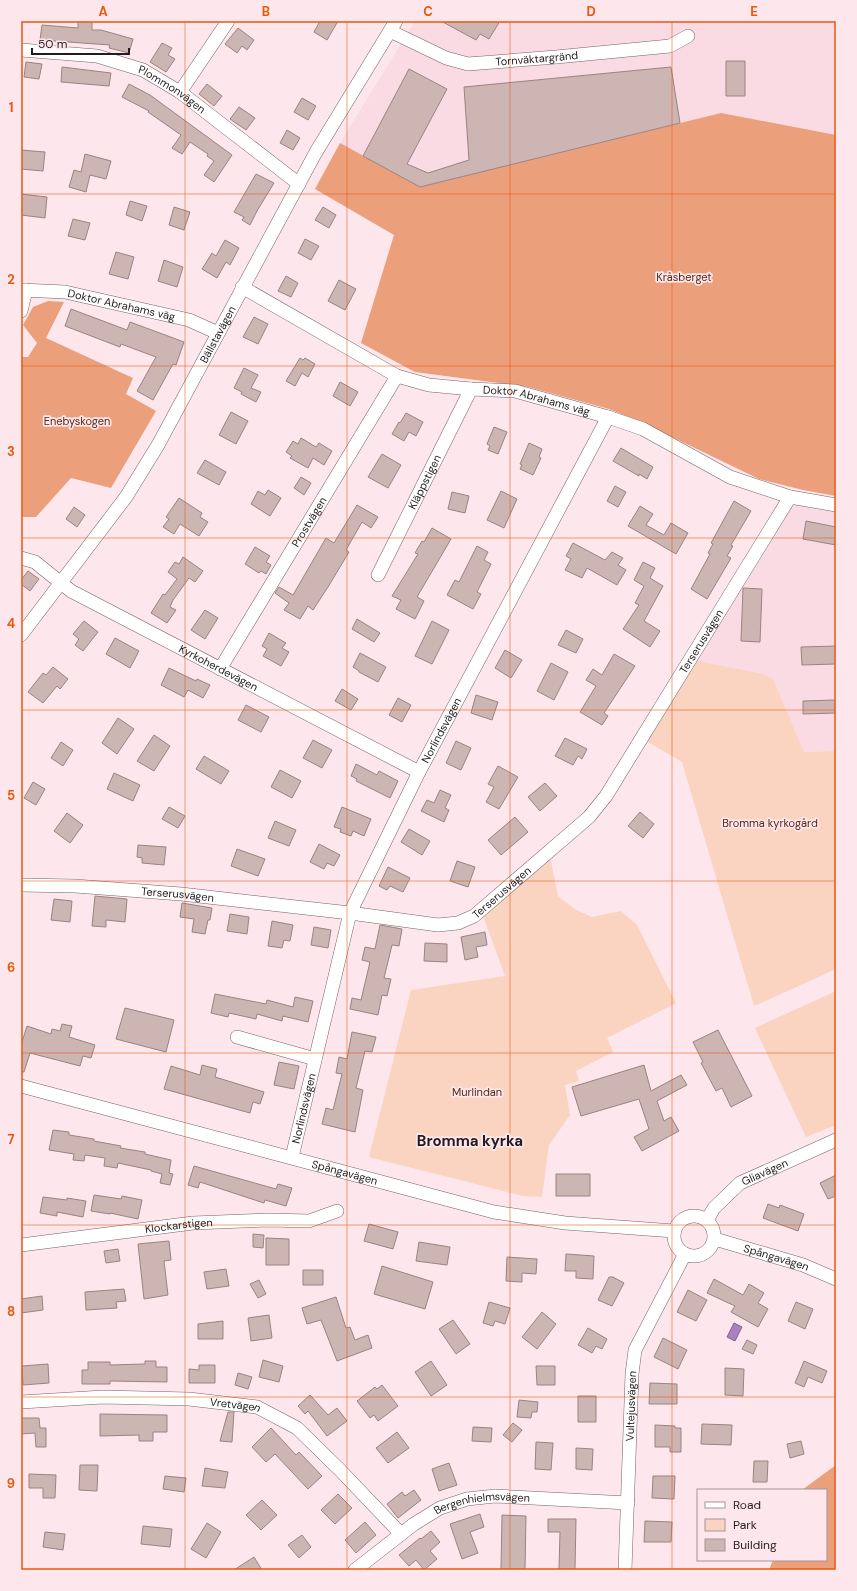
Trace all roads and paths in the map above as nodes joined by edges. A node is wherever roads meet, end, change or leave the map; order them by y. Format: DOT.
graph roads {
  1 [pos="228,21"];
  2 [pos="393,26"];
  3 [pos="688,36"];
  4 [pos="21,50"];
  5 [pos="180,92"];
  6 [pos="299,184"];
  7 [pos="242,287"];
  8 [pos="23,290"];
  9 [pos="21,311"];
  10 [pos="218,333"];
  11 [pos="397,376"];
  12 [pos="471,389"];
  13 [pos="608,417"];
  14 [pos="790,497"];
  15 [pos="836,505"];
  16 [pos="21,558"];
  17 [pos="378,575"];
  18 [pos="61,583"];
  19 [pos="21,635"];
  20 [pos="220,669"];
  21 [pos="419,772"];
  22 [pos="21,885"];
  23 [pos="350,913"];
  24 [pos="237,1037"];
  25 [pos="315,1059"];
  26 [pos="21,1086"];
  27 [pos="836,1140"];
  28 [pos="292,1157"];
  29 [pos="337,1211"];
  30 [pos="708,1220"];
  31 [pos="674,1231"];
  32 [pos="715,1240"];
  33 [pos="21,1244"];
  34 [pos="684,1254"];
  35 [pos="836,1280"];
  36 [pos="21,1402"];
  37 [pos="628,1503"];
  38 [pos="401,1534"];
  39 [pos="355,1570"];
  40 [pos="625,1570"];
  1 -- 5 [label="street"];
  2 -- 3 [label="street, Tornväktargränd"];
  2 -- 6 [label="street, Bällstavägen"];
  4 -- 5 [label="street, Plommonvägen"];
  5 -- 6 [label="street, Plommonvägen"];
  6 -- 7 [label="street, Bällstavägen"];
  7 -- 10 [label="street, Bällstavägen"];
  7 -- 11 [label="street, Doktor Abrahams väg"];
  8 -- 9 [label="street"];
  8 -- 10 [label="street, Doktor Abrahams väg"];
  10 -- 18 [label="street, Bällstavägen"];
  11 -- 12 [label="street, Doktor Abrahams väg"];
  11 -- 20 [label="street, Prostvägen"];
  12 -- 13 [label="street, Doktor Abrahams väg"];
  12 -- 17 [label="street, Kläppstigen"];
  13 -- 14 [label="street, Doktor Abrahams väg"];
  13 -- 21 [label="street, Norlindsvägen"];
  14 -- 15 [label="street, Doktor Abrahams väg"];
  14 -- 23 [label="street, Terserusvägen"];
  16 -- 18 [label="street, Kyrkoherdevägen"];
  18 -- 19 [label="street, Bällstavägen"];
  18 -- 20 [label="street, Kyrkoherdevägen"];
  20 -- 21 [label="street, Kyrkoherdevägen"];
  21 -- 23 [label="street, Norlindsvägen"];
  22 -- 23 [label="street, Terserusvägen"];
  23 -- 25 [label="street, Norlindsvägen"];
  24 -- 25 [label="street, Norlindsvägen"];
  25 -- 28 [label="street, Norlindsvägen"];
  26 -- 28 [label="street, Spångavägen"];
  27 -- 30 [label="street, Gliavägen"];
  28 -- 31 [label="street, Spångavägen"];
  29 -- 33 [label="street, Klockarstigen"];
  30 -- 31 [label="street"];
  30 -- 32 [label="street"];
  31 -- 34 [label="street"];
  32 -- 34 [label="street"];
  32 -- 35 [label="street, Spångavägen"];
  34 -- 37 [label="street, Vultejusvägen"];
  36 -- 38 [label="street, Vretvägen"];
  37 -- 38 [label="street, Bergenhielmsvägen"];
  37 -- 40 [label="street, Vultejusvägen"];
  38 -- 39 [label="street, Bergenhielmsvägen"];
}
